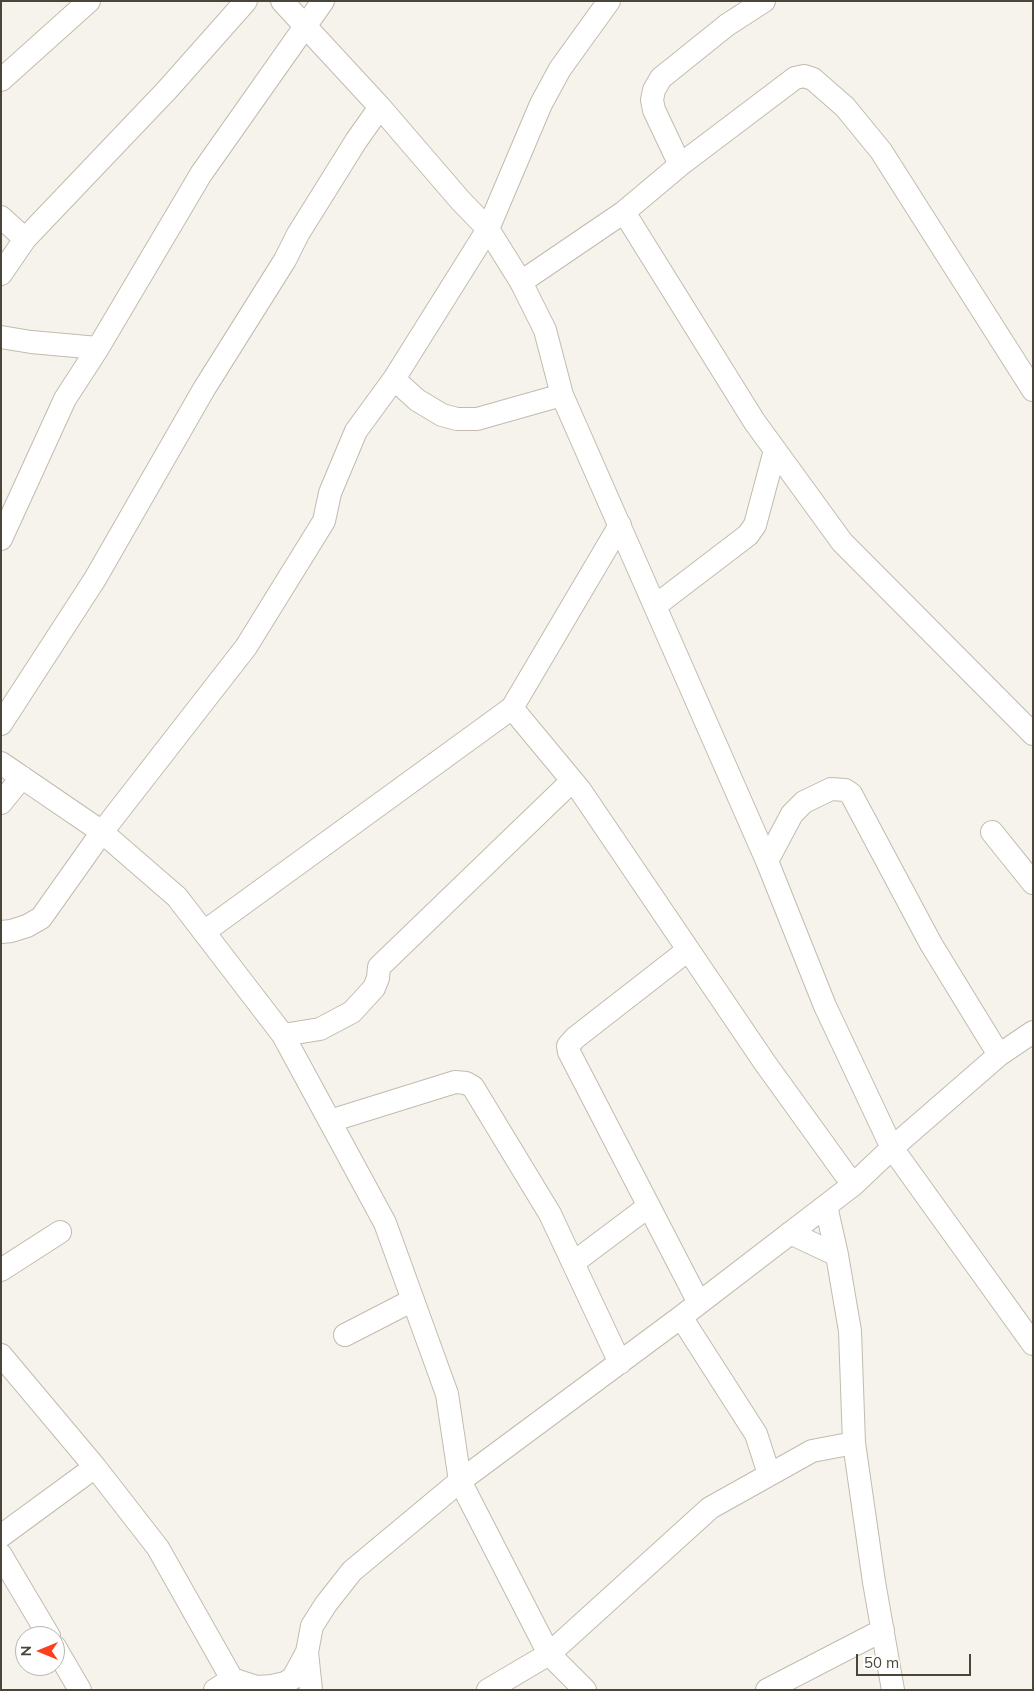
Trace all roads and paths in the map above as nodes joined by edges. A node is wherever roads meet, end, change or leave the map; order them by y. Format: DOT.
graph roads {
  1 [pos="89,1"];
  2 [pos="246,1"];
  3 [pos="282,1"];
  4 [pos="323,1"];
  5 [pos="609,1"];
  6 [pos="764,1"];
  7 [pos="305,28"];
  8 [pos="1,80"];
  9 [pos="380,107"];
  10 [pos="680,165"];
  11 [pos="624,212"];
  12 [pos="1,217"];
  13 [pos="488,228"];
  14 [pos="25,239"];
  15 [pos="1,274"];
  16 [pos="521,282"];
  17 [pos="1,337"];
  18 [pos="98,348"];
  19 [pos="394,379"];
  20 [pos="1030,382"];
  21 [pos="562,395"];
  22 [pos="775,450"];
  23 [pos="620,525"];
  24 [pos="1,539"];
  25 [pos="655,606"];
  26 [pos="512,708"];
  27 [pos="1,724"];
  28 [pos="1033,734"];
  29 [pos="1,763"];
  30 [pos="22,777"];
  31 [pos="572,781"];
  32 [pos="1,803"];
  33 [pos="102,832"];
  34 [pos="992,832"];
  35 [pos="767,861"];
  36 [pos="1033,883"];
  37 [pos="1,932"];
  38 [pos="204,932"];
  39 [pos="688,950"];
  40 [pos="1033,1032"];
  41 [pos="283,1035"];
  42 [pos="999,1055"];
  43 [pos="330,1121"];
  44 [pos="892,1148"];
  45 [pos="853,1185"];
  46 [pos="649,1206"];
  47 [pos="826,1206"];
  48 [pos="60,1232"];
  49 [pos="790,1233"];
  50 [pos="837,1254"];
  51 [pos="573,1263"];
  52 [pos="1,1270"];
  53 [pos="413,1300"];
  54 [pos="699,1303"];
  55 [pos="681,1317"];
  56 [pos="345,1335"];
  57 [pos="1033,1344"];
  58 [pos="1,1355"];
  59 [pos="620,1363"];
  60 [pos="854,1443"];
  61 [pos="95,1467"];
  62 [pos="769,1474"];
  63 [pos="460,1481"];
  64 [pos="1,1536"];
  65 [pos="1,1555"];
  66 [pos="43,1626"];
  67 [pos="883,1630"];
  68 [pos="307,1652"];
  69 [pos="549,1654"];
  70 [pos="65,1664"];
  71 [pos="237,1686"];
  72 [pos="80,1690"];
  73 [pos="311,1690"];
  74 [pos="488,1690"];
  75 [pos="584,1690"];
  76 [pos="767,1690"];
  77 [pos="893,1690"];
  1 -- 8 [label="street"];
  2 -- 14 [label="street"];
  3 -- 7 [label="street"];
  4 -- 7 [label="street"];
  5 -- 13 [label="street"];
  6 -- 10 [label="street"];
  7 -- 9 [label="street"];
  7 -- 18 [label="street"];
  9 -- 13 [label="street"];
  9 -- 27 [label="street"];
  10 -- 11 [label="street"];
  10 -- 20 [label="street"];
  11 -- 16 [label="street"];
  11 -- 22 [label="street"];
  12 -- 14 [label="street"];
  13 -- 16 [label="street"];
  13 -- 19 [label="street"];
  14 -- 15 [label="street"];
  16 -- 21 [label="street"];
  17 -- 18 [label="street"];
  18 -- 24 [label="street"];
  19 -- 21 [label="street"];
  19 -- 33 [label="street"];
  21 -- 23 [label="street"];
  22 -- 25 [label="street"];
  22 -- 28 [label="street"];
  23 -- 25 [label="street"];
  23 -- 26 [label="street"];
  25 -- 35 [label="street"];
  26 -- 31 [label="street"];
  26 -- 38 [label="street"];
  29 -- 30 [label="street"];
  30 -- 32 [label="street"];
  30 -- 33 [label="street"];
  31 -- 39 [label="street"];
  31 -- 41 [label="street"];
  33 -- 37 [label="street"];
  33 -- 38 [label="street"];
  34 -- 36 [label="street"];
  35 -- 42 [label="street"];
  35 -- 44 [label="street"];
  38 -- 41 [label="street"];
  39 -- 45 [label="street"];
  39 -- 46 [label="street"];
  40 -- 42 [label="street"];
  41 -- 43 [label="street"];
  42 -- 44 [label="street"];
  43 -- 51 [label="street"];
  43 -- 53 [label="street"];
  44 -- 45 [label="street"];
  44 -- 57 [label="street"];
  45 -- 47 [label="street"];
  46 -- 51 [label="street"];
  46 -- 54 [label="street"];
  47 -- 49 [label="street"];
  47 -- 50 [label="street"];
  48 -- 52 [label="street"];
  49 -- 50 [label="street"];
  49 -- 54 [label="street"];
  50 -- 60 [label="street"];
  51 -- 59 [label="street"];
  53 -- 56 [label="street"];
  53 -- 63 [label="street"];
  54 -- 55 [label="street"];
  55 -- 59 [label="street"];
  55 -- 62 [label="street"];
  58 -- 61 [label="street"];
  59 -- 63 [label="street"];
  60 -- 62 [label="street"];
  60 -- 67 [label="street"];
  61 -- 64 [label="street"];
  61 -- 71 [label="street"];
  62 -- 69 [label="street"];
  63 -- 68 [label="street"];
  63 -- 69 [label="street"];
  65 -- 66 [label="street"];
  67 -- 76 [label="street"];
  67 -- 77 [label="street"];
  68 -- 71 [label="street"];
  68 -- 73 [label="street"];
  69 -- 74 [label="street"];
  69 -- 75 [label="street"];
  70 -- 72 [label="street"];
}
